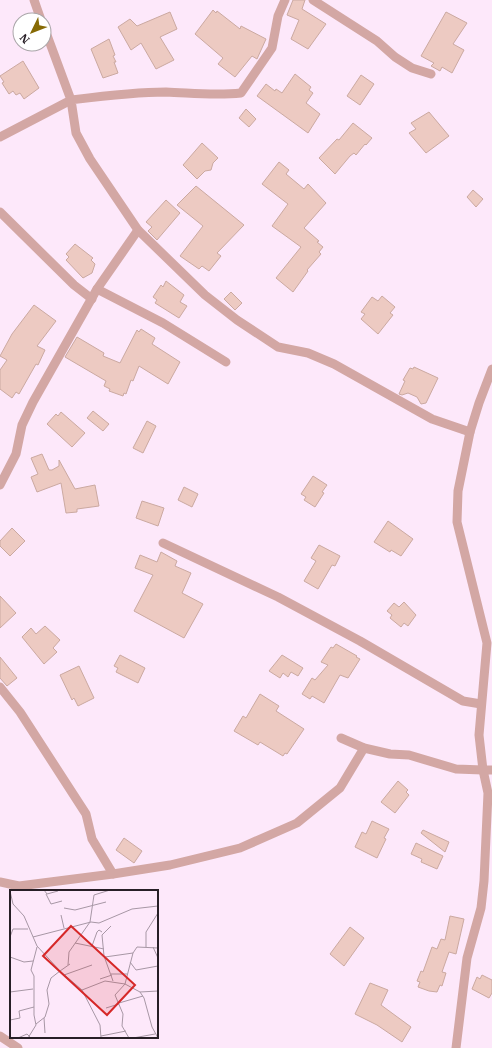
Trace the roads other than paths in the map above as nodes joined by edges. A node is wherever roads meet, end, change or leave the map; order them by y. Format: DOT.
graph roads {
  1 [pos="34,0"];
  2 [pos="286,0"];
  3 [pos="312,0"];
  4 [pos="38,12"];
  5 [pos="52,49"];
  6 [pos="431,74"];
  7 [pos="71,100"];
  8 [pos="0,137"];
  9 [pos="0,212"];
  10 [pos="138,230"];
  11 [pos="97,289"];
  12 [pos="92,299"];
  13 [pos="226,362"];
  14 [pos="492,369"];
  15 [pos="470,432"];
  16 [pos="0,485"];
  17 [pos="163,543"];
  18 [pos="0,687"];
  19 [pos="4,699"];
  20 [pos="481,704"];
  21 [pos="340,738"];
  22 [pos="364,748"];
  23 [pos="488,770"];
  24 [pos="113,874"];
  25 [pos="0,882"];
  26 [pos="0,1036"];
  27 [pos="18,1048"];
  28 [pos="456,1048"];
  1 -- 4 [label="street"];
  2 -- 7 [label="street"];
  3 -- 6 [label="street"];
  5 -- 7 [label="street"];
  7 -- 8 [label="street"];
  7 -- 10 [label="street"];
  9 -- 12 [label="street"];
  10 -- 11 [label="street"];
  10 -- 15 [label="street"];
  11 -- 12 [label="street"];
  11 -- 13 [label="street"];
  12 -- 16 [label="street"];
  14 -- 15 [label="street"];
  15 -- 20 [label="street"];
  17 -- 20 [label="street"];
  18 -- 19 [label="street"];
  19 -- 24 [label="street"];
  20 -- 23 [label="street"];
  21 -- 22 [label="street"];
  22 -- 23 [label="street"];
  22 -- 24 [label="street"];
  23 -- 28 [label="street"];
  24 -- 25 [label="street"];
  26 -- 27 [label="street"];
}
